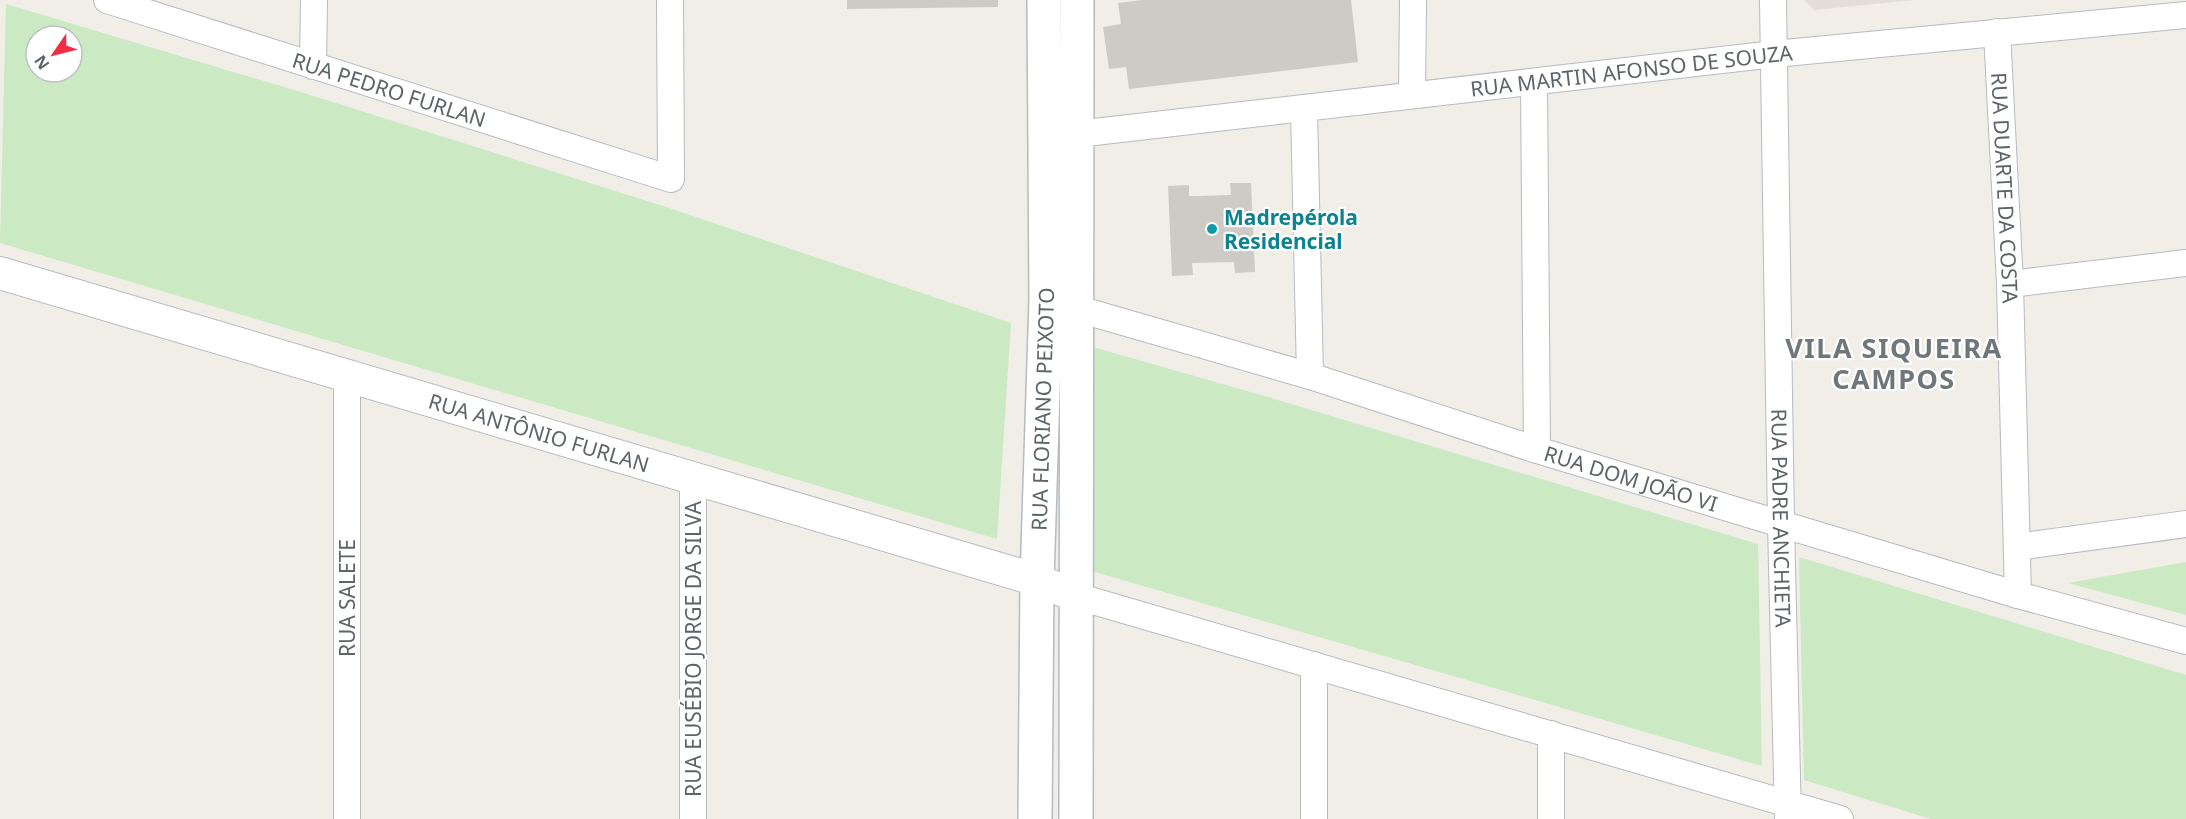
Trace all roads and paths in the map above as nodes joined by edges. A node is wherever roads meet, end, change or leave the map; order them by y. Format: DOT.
graph roads {
  1 [pos="107,0"];
  2 [pos="314,0"];
  3 [pos="670,0"];
  4 [pos="1044,0"];
  5 [pos="1077,0"];
  6 [pos="1413,0"];
  7 [pos="1773,0"];
  8 [pos="2186,15"];
  9 [pos="1997,32"];
  10 [pos="1774,54"];
  11 [pos="313,66"];
  12 [pos="1534,83"];
  13 [pos="1413,95"];
  14 [pos="1304,108"];
  15 [pos="1077,134"];
  16 [pos="1045,135"];
  17 [pos="2186,263"];
  18 [pos="0,273"];
  19 [pos="2010,284"];
  20 [pos="1046,299"];
  21 [pos="1078,309"];
  22 [pos="347,376"];
  23 [pos="1310,376"];
  24 [pos="1538,450"];
  25 [pos="693,479"];
  26 [pos="1781,524"];
  27 [pos="2186,525"];
  28 [pos="2017,547"];
  29 [pos="1037,580"];
  30 [pos="2018,595"];
  31 [pos="1076,596"];
  32 [pos="2186,641"];
  33 [pos="1314,664"];
  34 [pos="1551,734"];
  35 [pos="1789,811"];
  36 [pos="347,819"];
  37 [pos="693,819"];
  38 [pos="1035,819"];
  39 [pos="1076,819"];
  40 [pos="1314,819"];
  41 [pos="1551,819"];
  42 [pos="1840,819"];
  1 -- 11 [label="street, RUA PEDRO FURLAN"];
  2 -- 11 [label="street"];
  3 -- 11 [label="street, RUA PEDRO FURLAN"];
  4 -- 16 [label="main road, RUA FLORIANO PEIXOTO"];
  5 -- 15 [label="main road, RUA FLORIANO PEIXOTO"];
  6 -- 13 [label="street"];
  7 -- 10 [label="street, RUA PADRE ANCHIETA"];
  8 -- 9 [label="street, RUA MARTIN AFONSO DE SOUZA"];
  9 -- 10 [label="street, RUA MARTIN AFONSO DE SOUZA"];
  9 -- 19 [label="street, RUA DUARTE DA COSTA"];
  10 -- 12 [label="street, RUA MARTIN AFONSO DE SOUZA"];
  10 -- 26 [label="street, RUA PADRE ANCHIETA"];
  12 -- 13 [label="street, RUA MARTIN AFONSO DE SOUZA"];
  12 -- 24 [label="street"];
  13 -- 14 [label="street, RUA MARTIN AFONSO DE SOUZA"];
  14 -- 15 [label="street, RUA MARTIN AFONSO DE SOUZA"];
  14 -- 23 [label="street"];
  15 -- 16 [label="street, RUA MARTIN AFONSO DE SOUZA"];
  15 -- 21 [label="main road, RUA FLORIANO PEIXOTO"];
  16 -- 20 [label="main road, RUA FLORIANO PEIXOTO"];
  17 -- 19 [label="street"];
  18 -- 22 [label="street, RUA ANTÔNIO FURLAN"];
  19 -- 28 [label="street, RUA DUARTE DA COSTA"];
  20 -- 21 [label="street, RUA DOM JOÃO VI"];
  20 -- 29 [label="main road, RUA FLORIANO PEIXOTO"];
  21 -- 23 [label="street, RUA DOM JOÃO VI"];
  21 -- 31 [label="main road, RUA FLORIANO PEIXOTO"];
  22 -- 25 [label="street, RUA ANTÔNIO FURLAN"];
  22 -- 36 [label="street, RUA SALETE"];
  23 -- 24 [label="street, RUA DOM JOÃO VI"];
  24 -- 26 [label="street, RUA DOM JOÃO VI"];
  25 -- 29 [label="street, RUA ANTÔNIO FURLAN"];
  25 -- 37 [label="street, RUA EUSÉBIO JORGE DA SILVA"];
  26 -- 30 [label="street, RUA DOM JOÃO VI"];
  26 -- 35 [label="street, RUA PADRE ANCHIETA"];
  27 -- 28 [label="street"];
  28 -- 30 [label="street, RUA DUARTE DA COSTA"];
  29 -- 31 [label="street, RUA ANTÔNIO FURLAN"];
  29 -- 38 [label="main road, RUA FLORIANO PEIXOTO"];
  30 -- 32 [label="street, RUA DOM JOÃO VI"];
  31 -- 33 [label="street"];
  31 -- 39 [label="main road, RUA FLORIANO PEIXOTO"];
  33 -- 34 [label="street"];
  33 -- 40 [label="street"];
  34 -- 35 [label="street"];
  34 -- 41 [label="street"];
  35 -- 42 [label="street"];
}
